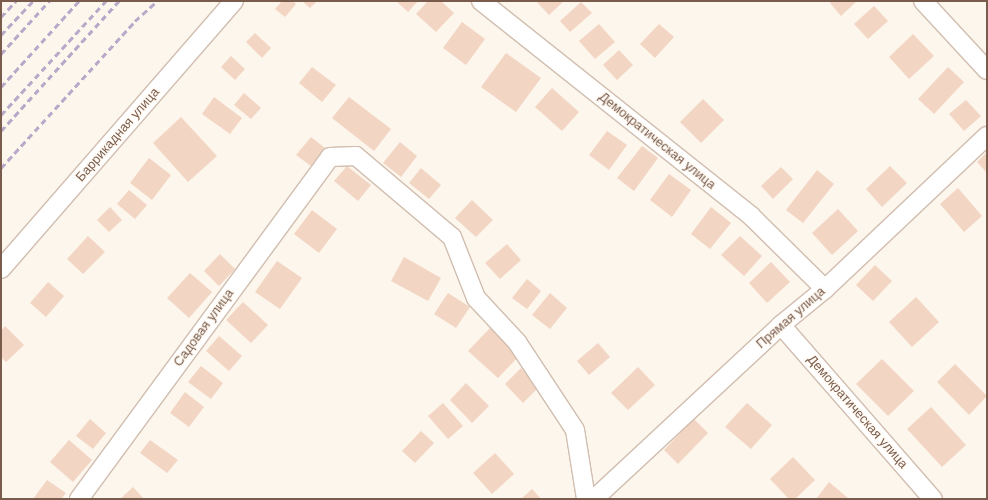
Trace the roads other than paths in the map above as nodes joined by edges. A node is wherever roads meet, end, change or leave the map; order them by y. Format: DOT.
graph roads {
  1 [pos="234,1"];
  2 [pos="482,1"];
  3 [pos="923,1"];
  4 [pos="987,70"];
  5 [pos="987,136"];
  6 [pos="1,269"];
  7 [pos="825,289"];
  8 [pos="781,325"];
  9 [pos="79,499"];
  10 [pos="586,499"];
  11 [pos="594,499"];
  12 [pos="933,499"];
  1 -- 6 [label="street, Баррикадная улица"];
  2 -- 7 [label="street, Демократическая улица"];
  3 -- 4 [label="street"];
  5 -- 7 [label="street, Прямая улица"];
  7 -- 8 [label="street, Прямая улица"];
  8 -- 11 [label="street, Прямая улица"];
  8 -- 12 [label="street, Демократическая улица"];
  9 -- 10 [label="street, Садовая улица"];
}
